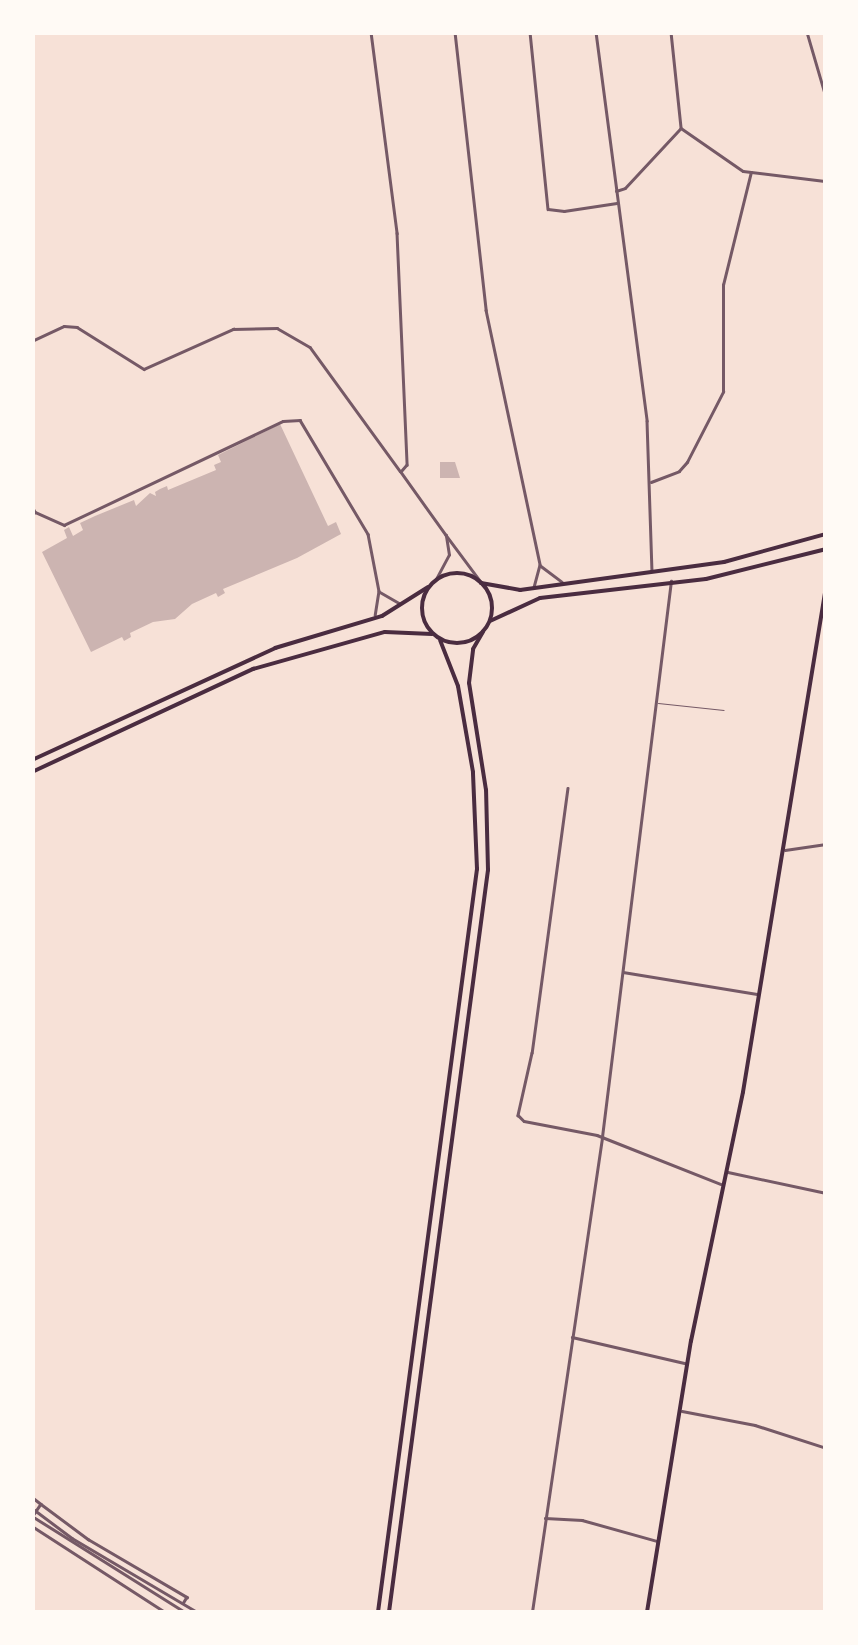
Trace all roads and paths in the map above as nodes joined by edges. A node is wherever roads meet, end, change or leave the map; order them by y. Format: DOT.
graph roads {
  1 [pos="370,32"];
  2 [pos="455,32"];
  3 [pos="530,32"];
  4 [pos="596,32"];
  5 [pos="672,32"];
  6 [pos="807,32"];
  7 [pos="826,96"];
  8 [pos="681,128"];
  9 [pos="751,172"];
  10 [pos="826,181"];
  11 [pos="616,191"];
  12 [pos="618,203"];
  13 [pos="32,341"];
  14 [pos="401,472"];
  15 [pos="650,483"];
  16 [pos="32,506"];
  17 [pos="826,534"];
  18 [pos="446,535"];
  19 [pos="826,549"];
  20 [pos="540,564"];
  21 [pos="652,571"];
  22 [pos="436,579"];
  23 [pos="672,581"];
  24 [pos="563,582"];
  25 [pos="482,583"];
  26 [pos="428,587"];
  27 [pos="826,587"];
  28 [pos="534,588"];
  29 [pos="379,591"];
  30 [pos="408,603"];
  31 [pos="373,619"];
  32 [pos="490,621"];
  33 [pos="822,627"];
  34 [pos="483,632"];
  35 [pos="432,634"];
  36 [pos="440,640"];
  37 [pos="658,702"];
  38 [pos="724,710"];
  39 [pos="32,760"];
  40 [pos="32,772"];
  41 [pos="568,788"];
  42 [pos="826,844"];
  43 [pos="783,850"];
  44 [pos="622,972"];
  45 [pos="759,994"];
  46 [pos="602,1137"];
  47 [pos="727,1171"];
  48 [pos="724,1185"];
  49 [pos="826,1194"];
  50 [pos="572,1337"];
  51 [pos="686,1364"];
  52 [pos="678,1410"];
  53 [pos="826,1448"];
  54 [pos="32,1497"];
  55 [pos="42,1504"];
  56 [pos="34,1509"];
  57 [pos="33,1516"];
  58 [pos="545,1518"];
  59 [pos="32,1526"];
  60 [pos="659,1541"];
  61 [pos="183,1604"];
  62 [pos="165,1612"];
  63 [pos="181,1612"];
  64 [pos="197,1612"];
  65 [pos="378,1612"];
  66 [pos="389,1612"];
  67 [pos="532,1612"];
  68 [pos="647,1612"];
  1 -- 14 [label="street"];
  2 -- 20 [label="street"];
  3 -- 12 [label="street"];
  4 -- 11 [label="street"];
  5 -- 8 [label="street"];
  6 -- 7 [label="street"];
  8 -- 9 [label="street"];
  8 -- 11 [label="street"];
  9 -- 10 [label="street"];
  9 -- 15 [label="street"];
  11 -- 12 [label="street"];
  12 -- 15 [label="street"];
  13 -- 14 [label="street"];
  14 -- 18 [label="street"];
  15 -- 21 [label="street"];
  16 -- 29 [label="street"];
  17 -- 21 [label="main road"];
  18 -- 22 [label="street"];
  18 -- 25 [label="street"];
  19 -- 23 [label="main road"];
  20 -- 24 [label="street"];
  20 -- 28 [label="street"];
  21 -- 24 [label="main road"];
  22 -- 25 [label="main road"];
  22 -- 26 [label="main road"];
  23 -- 32 [label="main road"];
  23 -- 37 [label="street"];
  24 -- 28 [label="main road"];
  25 -- 28 [label="main road"];
  25 -- 32 [label="main road"];
  26 -- 30 [label="main road"];
  26 -- 35 [label="main road"];
  27 -- 33 [label="main road"];
  29 -- 30 [label="street"];
  29 -- 31 [label="street"];
  30 -- 31 [label="main road"];
  31 -- 39 [label="main road"];
  32 -- 34 [label="main road"];
  33 -- 43 [label="main road"];
  34 -- 36 [label="main road"];
  34 -- 66 [label="main road"];
  35 -- 36 [label="main road"];
  35 -- 40 [label="main road"];
  36 -- 65 [label="main road"];
  37 -- 38 [label="lane"];
  37 -- 44 [label="street"];
  41 -- 46 [label="street"];
  42 -- 43 [label="street"];
  43 -- 45 [label="main road"];
  44 -- 45 [label="street"];
  44 -- 46 [label="street"];
  45 -- 47 [label="main road"];
  46 -- 48 [label="street"];
  46 -- 50 [label="street"];
  47 -- 48 [label="main road"];
  47 -- 49 [label="street"];
  48 -- 51 [label="main road"];
  50 -- 51 [label="street"];
  50 -- 58 [label="street"];
  51 -- 52 [label="main road"];
  52 -- 53 [label="street"];
  52 -- 60 [label="main road"];
  54 -- 55 [label="street"];
  55 -- 56 [label="street"];
  55 -- 61 [label="street"];
  56 -- 57 [label="street"];
  56 -- 61 [label="street"];
  57 -- 63 [label="street"];
  58 -- 60 [label="street"];
  58 -- 67 [label="street"];
  59 -- 62 [label="street"];
  60 -- 68 [label="main road"];
  61 -- 63 [label="street"];
  61 -- 64 [label="street"];
}
